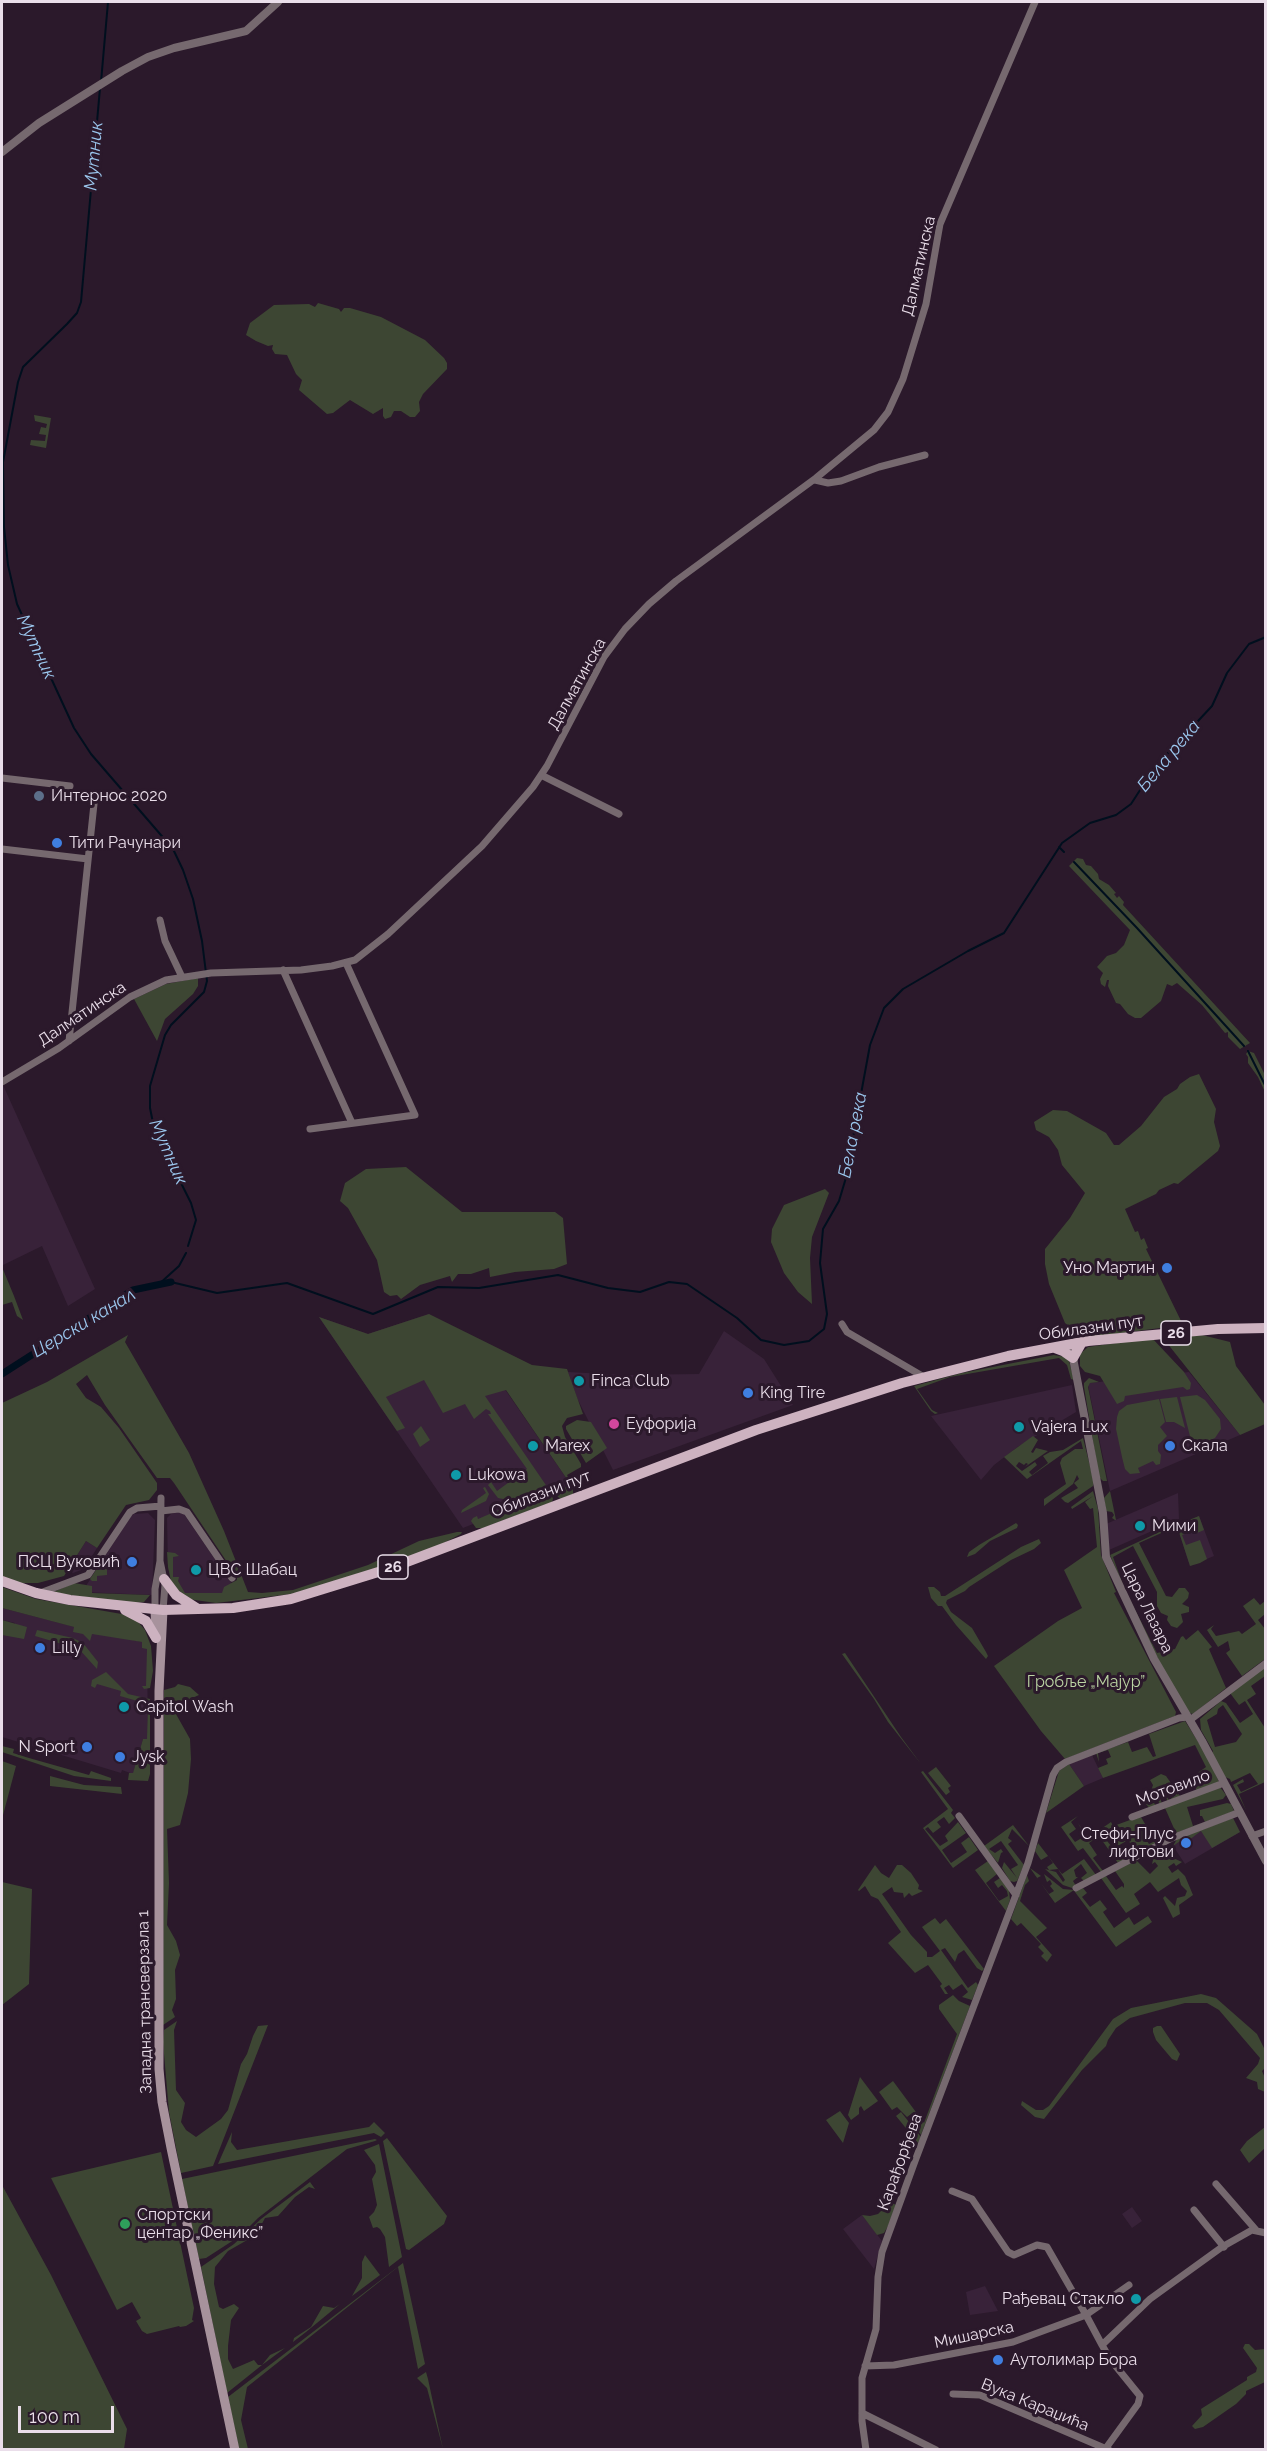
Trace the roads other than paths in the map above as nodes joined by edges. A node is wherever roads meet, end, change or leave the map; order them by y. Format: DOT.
graph roads {
  1 [pos="278,2"];
  2 [pos="1035,2"];
  3 [pos="2,152"];
  4 [pos="925,455"];
  5 [pos="815,480"];
  6 [pos="541,775"];
  7 [pos="2,778"];
  8 [pos="70,786"];
  9 [pos="94,804"];
  10 [pos="619,814"];
  11 [pos="2,849"];
  12 [pos="88,859"];
  13 [pos="160,920"];
  14 [pos="346,963"];
  15 [pos="283,970"];
  16 [pos="182,977"];
  17 [pos="69,1041"];
  18 [pos="2,1082"];
  19 [pos="352,1123"];
  20 [pos="310,1129"];
  21 [pos="842,1324"];
  22 [pos="1266,1328"];
  23 [pos="1082,1342"];
  24 [pos="1070,1345"];
  25 [pos="1054,1348"];
  26 [pos="1073,1358"];
  27 [pos="924,1377"];
  28 [pos="161,1505"];
  29 [pos="160,1561"];
  30 [pos="232,1578"];
  31 [pos="164,1579"];
  32 [pos="2,1581"];
  33 [pos="39,1594"];
  34 [pos="111,1605"];
  35 [pos="159,1609"];
  36 [pos="201,1610"];
  37 [pos="156,1638"];
  38 [pos="160,1654"];
  39 [pos="1266,1663"];
  40 [pos="1189,1719"];
  41 [pos="1224,1783"];
  42 [pos="1240,1812"];
  43 [pos="959,1816"];
  44 [pos="1132,1817"];
  45 [pos="1266,1831"];
  46 [pos="1252,1836"];
  47 [pos="1266,1862"];
  48 [pos="1076,1888"];
  49 [pos="1016,1895"];
  50 [pos="1216,2184"];
  51 [pos="952,2191"];
  52 [pos="1194,2210"];
  53 [pos="1256,2230"];
  54 [pos="1266,2233"];
  55 [pos="1224,2247"];
  56 [pos="1129,2284"];
  57 [pos="1086,2315"];
  58 [pos="1102,2345"];
  59 [pos="865,2366"];
  60 [pos="953,2394"];
  61 [pos="862,2413"];
  62 [pos="1108,2449"];
  63 [pos="235,2450"];
  64 [pos="866,2450"];
  65 [pos="936,2450"];
  1 -- 3 [label="street"];
  2 -- 5 [label="street, Далматинска"];
  4 -- 5 [label="street"];
  5 -- 6 [label="street, Далматинска"];
  6 -- 10 [label="street"];
  6 -- 14 [label="street, Далматинска"];
  7 -- 8 [label="street"];
  9 -- 12 [label="street"];
  11 -- 12 [label="street"];
  12 -- 17 [label="street"];
  13 -- 16 [label="street"];
  14 -- 15 [label="street, Далматинска"];
  14 -- 19 [label="street"];
  15 -- 16 [label="street, Далматинска"];
  15 -- 19 [label="street"];
  16 -- 17 [label="street, Далматинска"];
  17 -- 18 [label="street, Далматинска"];
  19 -- 20 [label="street"];
  21 -- 27 [label="street"];
  22 -- 23 [label="main road, Обилазни пут / 26"];
  23 -- 24 [label="main road, Обилазни пут / 26"];
  23 -- 26 [label="main road"];
  24 -- 25 [label="main road, Обилазни пут / 26"];
  24 -- 26 [label="street, Цара Лазара"];
  25 -- 26 [label="main road"];
  25 -- 27 [label="main road, Обилазни пут / 26"];
  26 -- 40 [label="street, Цара Лазара"];
  27 -- 36 [label="main road, Обилазни пут / 26"];
  28 -- 29 [label="street"];
  28 -- 30 [label="street"];
  28 -- 33 [label="street"];
  29 -- 31 [label="street"];
  29 -- 35 [label="street"];
  31 -- 35 [label="street"];
  31 -- 36 [label="main road"];
  32 -- 33 [label="main road, Обилазни пут / 26"];
  33 -- 34 [label="main road, Обилазни пут / 26"];
  34 -- 35 [label="main road, Обилазни пут / 26"];
  34 -- 37 [label="main road"];
  35 -- 36 [label="main road, Обилазни пут / 26"];
  35 -- 37 [label="main road, Западна трансверзала 1"];
  35 -- 38 [label="main road, Западна трансверзала 1"];
  37 -- 38 [label="main road, Западна трансверзала 1"];
  38 -- 63 [label="main road, Западна трансверзала 1"];
  39 -- 40 [label="street"];
  40 -- 41 [label="street, Цара Лазара"];
  40 -- 49 [label="street, Карађорђева"];
  41 -- 42 [label="street, Цара Лазара"];
  41 -- 44 [label="street, Мотовило"];
  42 -- 46 [label="street, Цара Лазара"];
  42 -- 48 [label="street"];
  43 -- 49 [label="street"];
  45 -- 46 [label="street"];
  46 -- 47 [label="street, Цара Лазара"];
  49 -- 59 [label="street, Карађорђева"];
  50 -- 53 [label="street"];
  51 -- 57 [label="street"];
  52 -- 55 [label="street"];
  53 -- 54 [label="street"];
  53 -- 55 [label="street"];
  55 -- 58 [label="street"];
  56 -- 57 [label="street, Мишарска"];
  57 -- 58 [label="street"];
  57 -- 59 [label="street, Мишарска"];
  58 -- 62 [label="street, Вука Караџића"];
  59 -- 61 [label="street, Карађорђева"];
  60 -- 62 [label="street, Вука Караџића"];
  61 -- 64 [label="street, Карађорђева"];
  61 -- 65 [label="street"];
}
